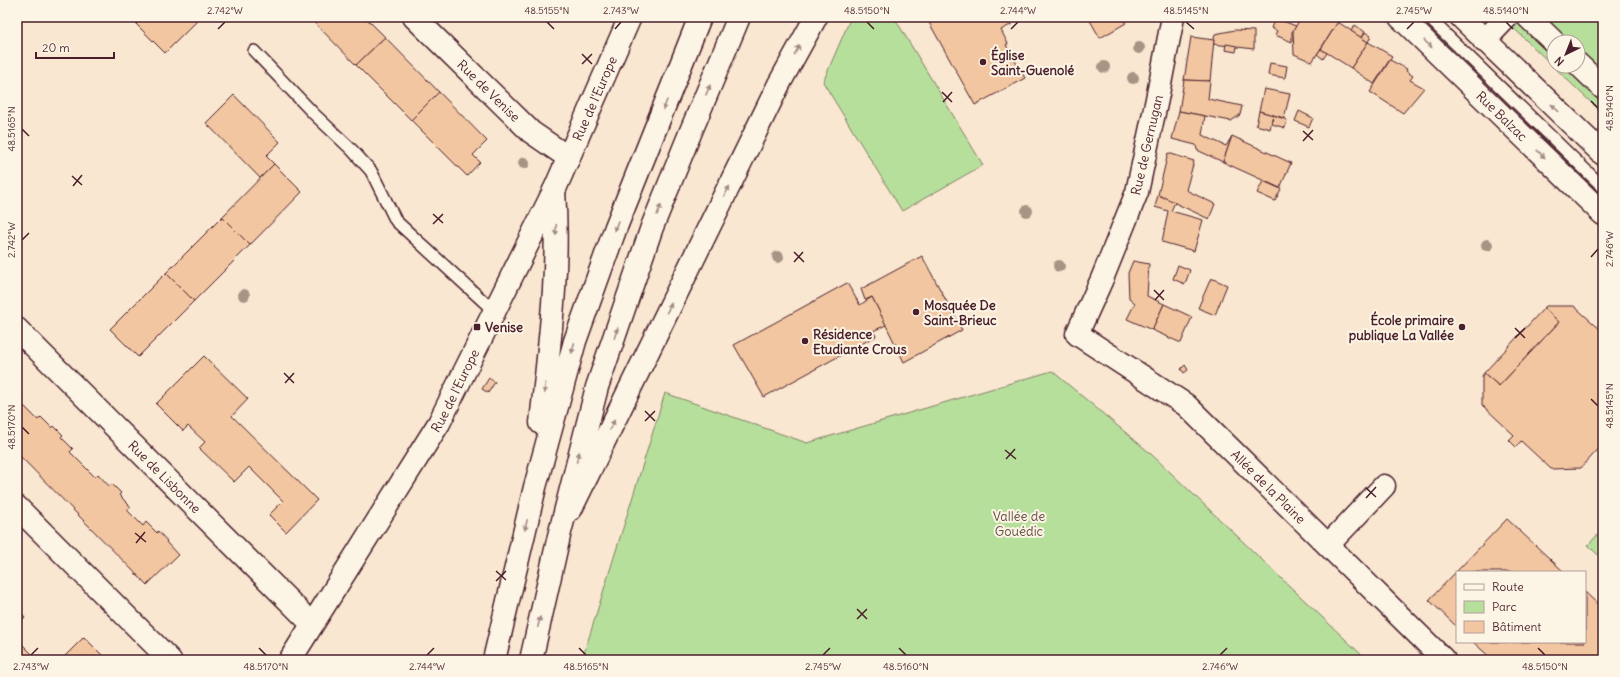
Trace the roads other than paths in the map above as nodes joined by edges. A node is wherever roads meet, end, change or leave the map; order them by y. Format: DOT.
graph roads {
  1 [pos="414,17"];
  2 [pos="630,17"];
  3 [pos="700,17"];
  4 [pos="740,17"];
  5 [pos="816,17"];
  6 [pos="1173,17"];
  7 [pos="1400,17"];
  8 [pos="1428,17"];
  9 [pos="1460,17"];
  10 [pos="1507,17"];
  11 [pos="1528,17"];
  12 [pos="1546,34"];
  13 [pos="1484,40"];
  14 [pos="254,51"];
  15 [pos="1586,72"];
  16 [pos="1603,88"];
  17 [pos="1603,154"];
  18 [pos="569,158"];
  19 [pos="1603,187"];
  20 [pos="554,191"];
  21 [pos="1603,214"];
  22 [pos="494,311"];
  23 [pos="17,329"];
  24 [pos="1077,334"];
  25 [pos="1384,486"];
  26 [pos="535,487"];
  27 [pos="17,507"];
  28 [pos="558,536"];
  29 [pos="1328,545"];
  30 [pos="312,624"];
  31 [pos="163,658"];
  32 [pos="290,660"];
  33 [pos="494,660"];
  34 [pos="531,660"];
  35 [pos="1444,660"];
  1 -- 18 [label="main road, Rue de Venise"];
  2 -- 18 [label="main road, Rue de l'Europe"];
  3 -- 26 [label="main road, one-way"];
  28 -- 4 [label="main road, one-way"];
  28 -- 5 [label="main road, one-way"];
  6 -- 24 [label="main road, Rue de Gernugan"];
  7 -- 21 [label="main road, Rue Balzac, one-way"];
  8 -- 19 [label="lane"];
  9 -- 13 [label="main road"];
  10 -- 13 [label="main road"];
  11 -- 12 [label="main road"];
  17 -- 13 [label="main road, one-way"];
  14 -- 22 [label="lane"];
  15 -- 16 [label="main road"];
  18 -- 20 [label="main road, Rue de l'Europe"];
  20 -- 22 [label="main road, Rue de l'Europe"];
  20 -- 26 [label="main road, one-way"];
  22 -- 30 [label="main road, Rue de l'Europe"];
  23 -- 30 [label="main road, Rue de Lisbonne"];
  24 -- 29 [label="main road, Allée de la Plaine"];
  25 -- 29 [label="main road"];
  26 -- 33 [label="main road, one-way"];
  27 -- 31 [label="main road"];
  34 -- 28 [label="main road, one-way"];
  29 -- 35 [label="main road, Allée de la Plaine"];
  30 -- 32 [label="main road, Rue de l'Europe"];
}
